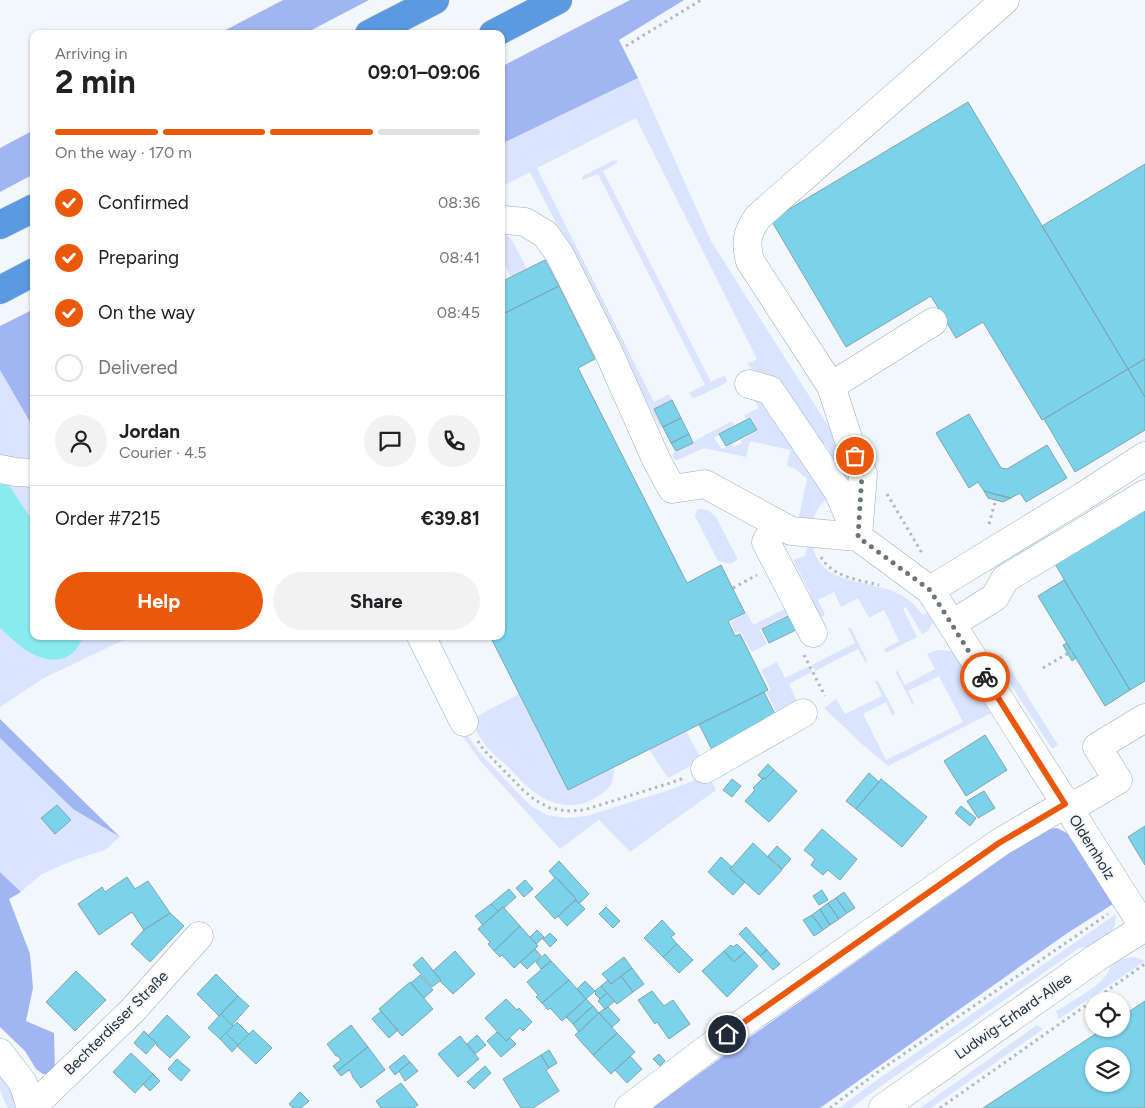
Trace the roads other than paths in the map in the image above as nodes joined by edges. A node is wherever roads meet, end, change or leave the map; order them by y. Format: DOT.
graph roads {
  1 [pos="435,0"];
  2 [pos="558,0"];
  3 [pos="1006,0"];
  4 [pos="377,30"];
  5 [pos="501,30"];
  6 [pos="30,210"];
  7 [pos="505,220"];
  8 [pos="0,225"];
  9 [pos="30,274"];
  10 [pos="0,290"];
  11 [pos="933,322"];
  12 [pos="749,384"];
  13 [pos="831,386"];
  14 [pos="1145,456"];
  15 [pos="0,469"];
  16 [pos="30,473"];
  17 [pos="1145,494"];
  18 [pos="777,523"];
  19 [pos="858,537"];
  20 [pos="930,590"];
  21 [pos="952,624"];
  22 [pos="422,640"];
  23 [pos="807,641"];
  24 [pos="803,713"];
  25 [pos="1145,718"];
  26 [pos="464,722"];
  27 [pos="706,769"];
  28 [pos="1065,804"];
  29 [pos="1145,928"];
  30 [pos="200,936"];
  31 [pos="0,1053"];
  32 [pos="887,1107"];
  33 [pos="31,1108"];
  34 [pos="629,1108"];
  1 -- 4 [label="highway"];
  2 -- 5 [label="highway"];
  3 -- 13 [label="street"];
  6 -- 8 [label="highway"];
  7 -- 18 [label="street"];
  9 -- 10 [label="highway"];
  11 -- 13 [label="street"];
  12 -- 19 [label="street"];
  13 -- 19 [label="street"];
  14 -- 20 [label="street"];
  15 -- 16 [label="street"];
  17 -- 21 [label="street"];
  18 -- 19 [label="street"];
  18 -- 23 [label="street"];
  19 -- 20 [label="street, Oldernholz"];
  20 -- 21 [label="street, Oldernholz"];
  21 -- 28 [label="street, Oldernholz"];
  22 -- 26 [label="street"];
  24 -- 27 [label="street"];
  25 -- 28 [label="street"];
  28 -- 29 [label="street, Oldernholz"];
  28 -- 34 [label="street"];
  29 -- 32 [label="street, Ludwig-Erhard-Allee"];
  30 -- 33 [label="street, Bechterdisser Straße"];
  31 -- 33 [label="street, Bechterdisser Straße"];
}
